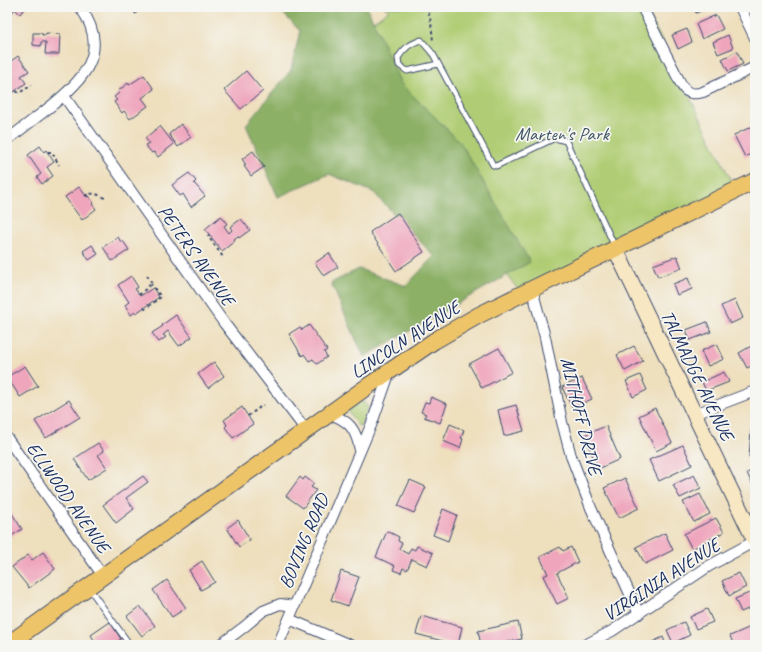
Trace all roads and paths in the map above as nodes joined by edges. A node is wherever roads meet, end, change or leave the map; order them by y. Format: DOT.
graph roads {
  1 [pos="80,7"];
  2 [pos="132,7"];
  3 [pos="427,7"];
  4 [pos="642,7"];
  5 [pos="740,7"];
  6 [pos="136,14"];
  7 [pos="755,38"];
  8 [pos="433,54"];
  9 [pos="438,64"];
  10 [pos="755,67"];
  11 [pos="32,85"];
  12 [pos="16,91"];
  13 [pos="64,96"];
  14 [pos="7,140"];
  15 [pos="48,152"];
  16 [pos="59,165"];
  17 [pos="755,182"];
  18 [pos="86,196"];
  19 [pos="106,199"];
  20 [pos="210,235"];
  21 [pos="615,248"];
  22 [pos="223,257"];
  23 [pos="146,274"];
  24 [pos="151,284"];
  25 [pos="532,289"];
  26 [pos="139,295"];
  27 [pos="144,308"];
  28 [pos="390,371"];
  29 [pos="755,391"];
  30 [pos="263,405"];
  31 [pos="329,414"];
  32 [pos="695,414"];
  33 [pos="248,416"];
  34 [pos="306,430"];
  35 [pos="7,438"];
  36 [pos="360,450"];
  37 [pos="755,541"];
  38 [pos="103,576"];
  39 [pos="88,587"];
  40 [pos="294,606"];
  41 [pos="639,614"];
  42 [pos="289,619"];
  43 [pos="7,645"];
  44 [pos="130,645"];
  45 [pos="220,645"];
  46 [pos="278,645"];
  47 [pos="350,645"];
  48 [pos="585,645"];
  1 -- 13 [label="street"];
  2 -- 6 [label="path"];
  3 -- 8 [label="path"];
  4 -- 10 [label="street"];
  5 -- 7 [label="street"];
  8 -- 9 [label="lane"];
  8 -- 9 [label="lane"];
  9 -- 21 [label="lane"];
  11 -- 12 [label="path"];
  13 -- 14 [label="street"];
  13 -- 34 [label="street, PETERS AVENUE"];
  15 -- 16 [label="path"];
  17 -- 21 [label="main road, LINCOLN AVENUE"];
  18 -- 19 [label="path"];
  20 -- 22 [label="path"];
  21 -- 25 [label="main road, LINCOLN AVENUE"];
  21 -- 32 [label="street, TALMADGE AVENUE"];
  23 -- 24 [label="path"];
  24 -- 26 [label="path"];
  24 -- 27 [label="path"];
  25 -- 28 [label="main road, LINCOLN AVENUE"];
  25 -- 41 [label="street, MITHOFF DRIVE"];
  28 -- 31 [label="main road, LINCOLN AVENUE"];
  28 -- 36 [label="street, BOVING ROAD"];
  29 -- 32 [label="street"];
  30 -- 33 [label="path"];
  31 -- 34 [label="main road, LINCOLN AVENUE"];
  31 -- 36 [label="street"];
  32 -- 37 [label="street, TALMADGE AVENUE"];
  34 -- 38 [label="main road, LINCOLN AVENUE"];
  35 -- 38 [label="street, ELLWOOD AVENUE"];
  36 -- 40 [label="street, BOVING ROAD"];
  37 -- 41 [label="street, VIRGINIA AVENUE"];
  38 -- 39 [label="main road, LINCOLN AVENUE"];
  39 -- 43 [label="main road, LINCOLN AVENUE"];
  39 -- 44 [label="lane"];
  40 -- 42 [label="street, BOVING ROAD"];
  40 -- 45 [label="street"];
  41 -- 48 [label="street, VIRGINIA AVENUE"];
  42 -- 46 [label="street, BOVING ROAD"];
  42 -- 47 [label="street"];
}
